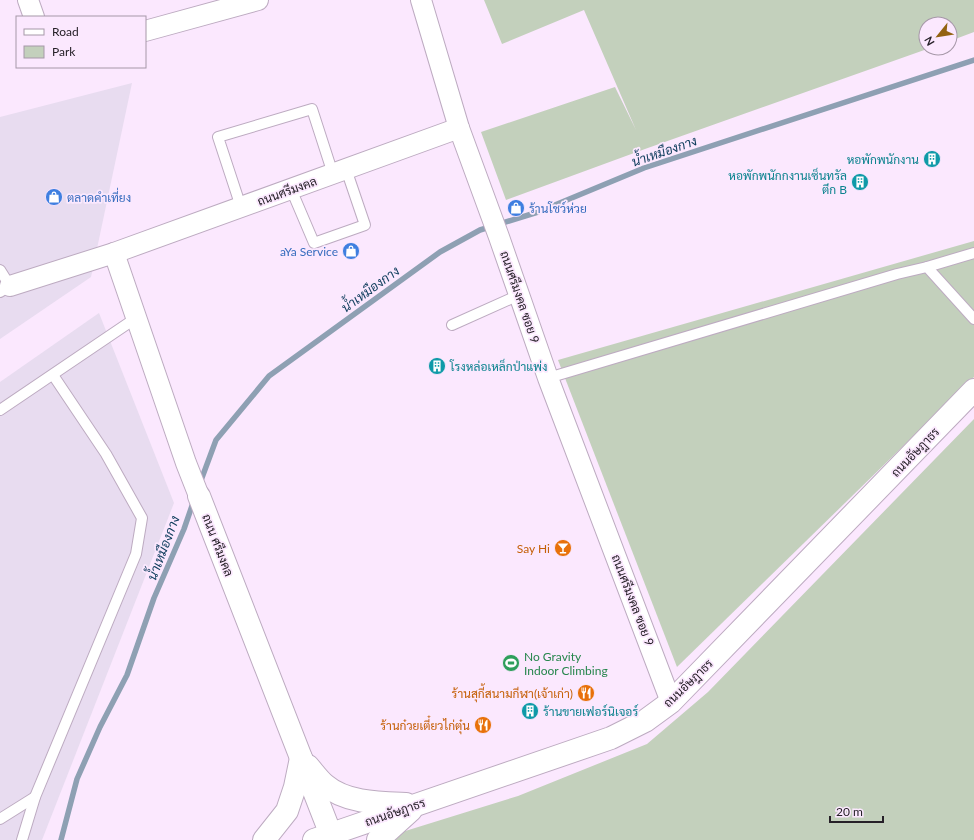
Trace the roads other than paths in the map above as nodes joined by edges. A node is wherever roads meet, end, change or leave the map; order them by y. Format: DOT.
graph roads {
  1 [pos="28,0"];
  2 [pos="258,0"];
  3 [pos="421,0"];
  4 [pos="34,16"];
  5 [pos="146,31"];
  6 [pos="459,128"];
  7 [pos="340,171"];
  8 [pos="291,189"];
  9 [pos="240,207"];
  10 [pos="114,253"];
  11 [pos="974,253"];
  12 [pos="928,268"];
  13 [pos="3,283"];
  14 [pos="519,295"];
  15 [pos="136,318"];
  16 [pos="974,319"];
  17 [pos="452,325"];
  18 [pos="53,375"];
  19 [pos="548,378"];
  20 [pos="974,390"];
  21 [pos="0,410"];
  22 [pos="199,496"];
  23 [pos="671,702"];
  24 [pos="301,758"];
  25 [pos="36,797"];
  26 [pos="418,804"];
  27 [pos="0,818"];
  28 [pos="326,838"];
  29 [pos="22,840"];
  30 [pos="264,840"];
  31 [pos="378,840"];
  1 -- 4 [label="street"];
  2 -- 5 [label="street"];
  3 -- 6 [label="street, ถนนศรีมงคล ซอย 9"];
  6 -- 7 [label="street, ถนนศรีมงคล"];
  6 -- 14 [label="street, ถนนศรีมงคล ซอย 9"];
  7 -- 8 [label="street, ถนนศรีมงคล"];
  7 -- 8 [label="lane"];
  7 -- 9 [label="lane"];
  8 -- 9 [label="street, ถนนศรีมงคล"];
  9 -- 10 [label="street, ถนนศรีมงคล"];
  10 -- 13 [label="street, ถนนศรีมงคล"];
  10 -- 15 [label="street, ถนน ศรีมงคล"];
  11 -- 12 [label="lane"];
  12 -- 16 [label="lane"];
  12 -- 19 [label="lane"];
  14 -- 17 [label="lane"];
  14 -- 19 [label="street, ถนนศรีมงคล ซอย 9"];
  15 -- 18 [label="lane"];
  15 -- 22 [label="street, ถนน ศรีมงคล"];
  18 -- 21 [label="lane"];
  18 -- 25 [label="lane"];
  19 -- 23 [label="street, ถนนศรีมงคล ซอย 9"];
  20 -- 23 [label="street, ถนนอัษฎาธร"];
  22 -- 24 [label="street, ถนน ศรีมงคล"];
  23 -- 26 [label="street, ถนนอัษฎาธร"];
  24 -- 26 [label="street"];
  24 -- 28 [label="street, ถนน ศรีมงคล"];
  24 -- 30 [label="street"];
  25 -- 27 [label="lane"];
  25 -- 29 [label="lane"];
  26 -- 28 [label="street, ถนนอัษฎาธร"];
  26 -- 31 [label="street"];
}
